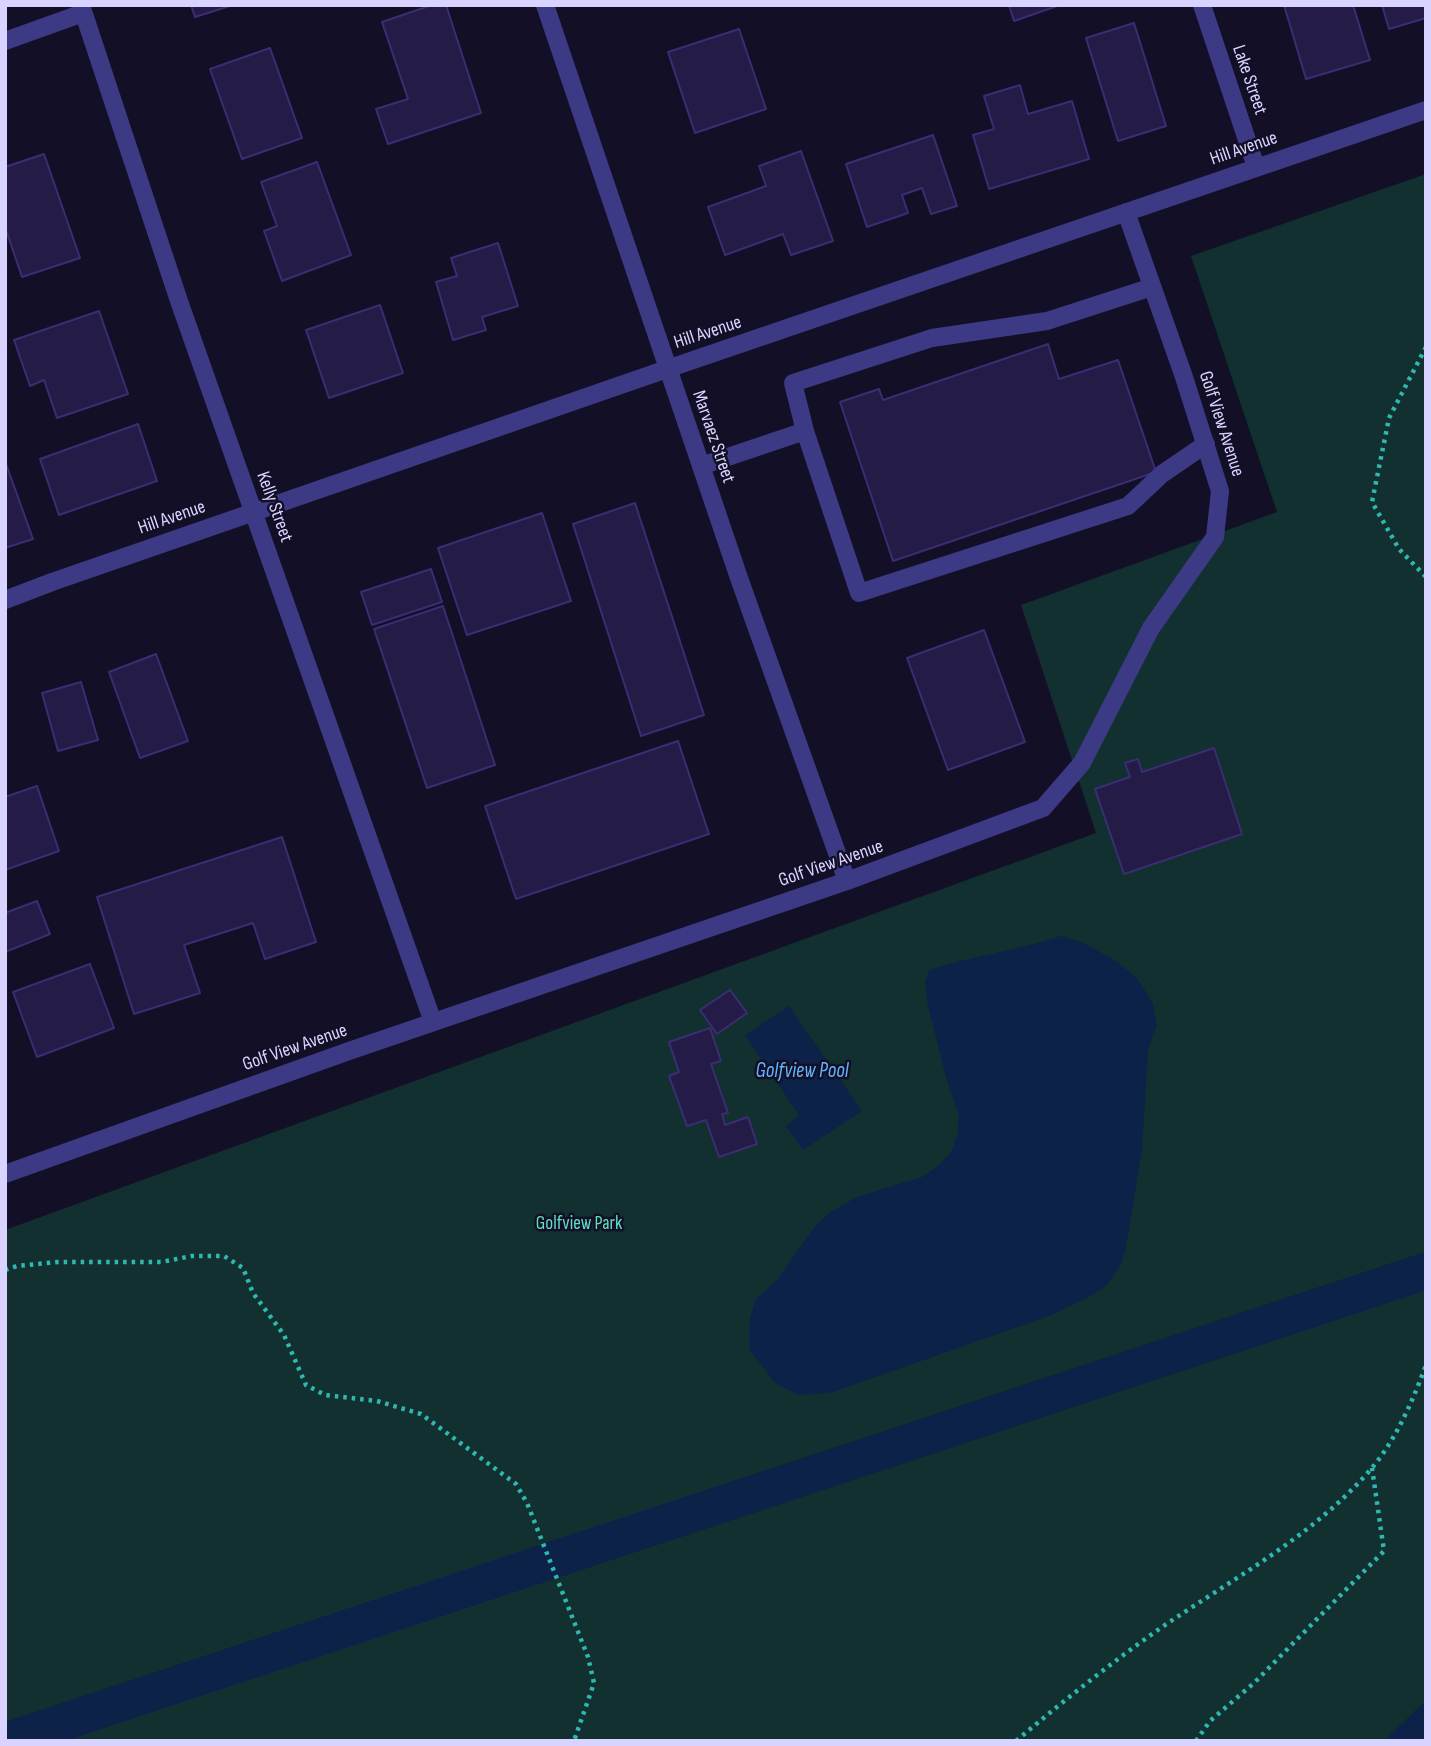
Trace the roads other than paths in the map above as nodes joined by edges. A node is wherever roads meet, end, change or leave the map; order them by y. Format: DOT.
graph roads {
  1 [pos="545,5"];
  2 [pos="1202,5"];
  3 [pos="82,9"];
  4 [pos="5,41"];
  5 [pos="1426,110"];
  6 [pos="1256,167"];
  7 [pos="1126,212"];
  8 [pos="1152,287"];
  9 [pos="667,369"];
  10 [pos="805,430"];
  11 [pos="1206,444"];
  12 [pos="701,466"];
  13 [pos="253,513"];
  14 [pos="5,600"];
  15 [pos="847,881"];
  16 [pos="433,1022"];
  17 [pos="5,1174"];
  1 -- 9 [label="street, Marvaez Street"];
  2 -- 6 [label="street, Lake Street"];
  3 -- 4 [label="street"];
  3 -- 13 [label="street, Kelly Street"];
  5 -- 6 [label="street, Hill Avenue"];
  6 -- 7 [label="street, Hill Avenue"];
  7 -- 8 [label="street, Golf View Avenue"];
  7 -- 9 [label="street, Hill Avenue"];
  8 -- 10 [label="street"];
  8 -- 11 [label="street, Golf View Avenue"];
  9 -- 12 [label="street, Marvaez Street"];
  9 -- 13 [label="street, Hill Avenue"];
  10 -- 11 [label="street"];
  10 -- 12 [label="street"];
  11 -- 15 [label="street, Golf View Avenue"];
  12 -- 15 [label="street, Marvaez Street"];
  13 -- 14 [label="street, Hill Avenue"];
  13 -- 16 [label="street, Kelly Street"];
  15 -- 16 [label="street, Golf View Avenue"];
  16 -- 17 [label="street, Golf View Avenue"];
}
